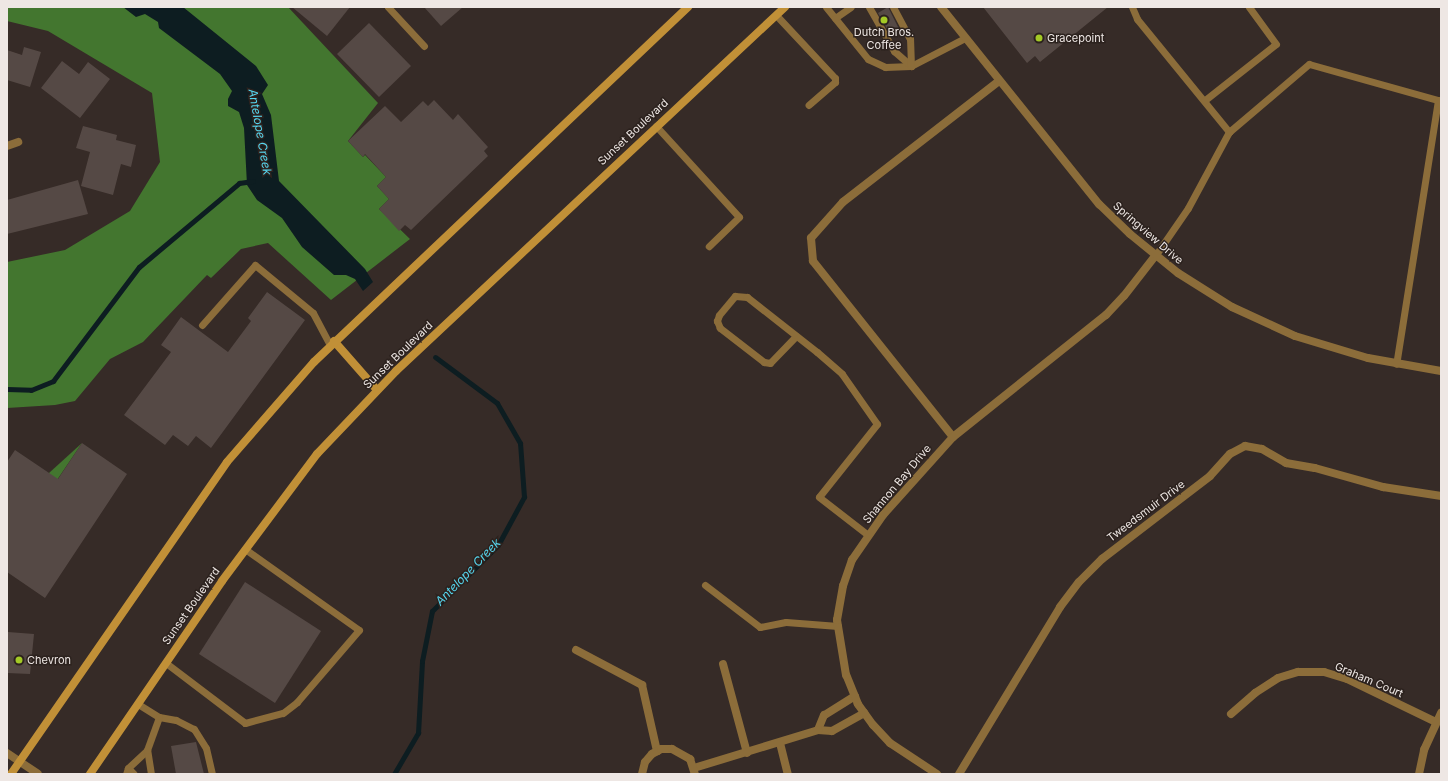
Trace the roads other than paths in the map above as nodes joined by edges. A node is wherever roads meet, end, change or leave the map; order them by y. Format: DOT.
graph roads {
  1 [pos="388,7"];
  2 [pos="688,7"];
  3 [pos="785,7"];
  4 [pos="826,7"];
  5 [pos="851,7"];
  6 [pos="869,7"];
  7 [pos="893,7"];
  8 [pos="941,7"];
  9 [pos="1132,7"];
  10 [pos="1249,7"];
  11 [pos="776,15"];
  12 [pos="835,18"];
  13 [pos="965,38"];
  14 [pos="424,46"];
  15 [pos="911,66"];
  16 [pos="999,81"];
  17 [pos="1204,100"];
  18 [pos="809,105"];
  19 [pos="656,126"];
  20 [pos="1229,132"];
  21 [pos="18,142"];
  22 [pos="7,146"];
  23 [pos="709,246"];
  24 [pos="1155,256"];
  25 [pos="202,325"];
  26 [pos="796,336"];
  27 [pos="332,343"];
  28 [pos="1396,364"];
  29 [pos="1441,371"];
  30 [pos="377,390"];
  31 [pos="953,437"];
  32 [pos="1441,496"];
  33 [pos="868,535"];
  34 [pos="245,549"];
  35 [pos="705,585"];
  36 [pos="838,626"];
  37 [pos="576,650"];
  38 [pos="166,663"];
  39 [pos="723,664"];
  40 [pos="855,696"];
  41 [pos="138,704"];
  42 [pos="864,713"];
  43 [pos="1441,713"];
  44 [pos="1231,714"];
  45 [pos="159,717"];
  46 [pos="1436,722"];
  47 [pos="818,730"];
  48 [pos="780,742"];
  49 [pos="147,750"];
  50 [pos="657,751"];
  51 [pos="7,753"];
  52 [pos="747,753"];
  53 [pos="20,762"];
  54 [pos="127,771"];
  55 [pos="694,771"];
  56 [pos="11,774"];
  57 [pos="38,774"];
  58 [pos="90,774"];
  59 [pos="134,774"];
  60 [pos="151,774"];
  61 [pos="212,774"];
  62 [pos="642,774"];
  63 [pos="788,774"];
  64 [pos="938,774"];
  65 [pos="959,774"];
  66 [pos="1419,774"];
  1 -- 14 [label="lane"];
  2 -- 27 [label="main road"];
  3 -- 11 [label="main road, Sunset Boulevard"];
  4 -- 12 [label="lane"];
  5 -- 12 [label="lane"];
  6 -- 15 [label="lane"];
  7 -- 15 [label="lane"];
  8 -- 13 [label="street, Springview Drive"];
  9 -- 17 [label="lane"];
  10 -- 17 [label="lane"];
  11 -- 18 [label="lane"];
  11 -- 19 [label="main road, Sunset Boulevard"];
  12 -- 15 [label="lane"];
  13 -- 15 [label="lane"];
  13 -- 16 [label="street, Springview Drive"];
  16 -- 24 [label="street, Springview Drive"];
  16 -- 31 [label="street"];
  17 -- 20 [label="lane"];
  19 -- 23 [label="lane"];
  19 -- 30 [label="main road, Sunset Boulevard"];
  20 -- 24 [label="lane"];
  20 -- 28 [label="lane"];
  21 -- 22 [label="street"];
  24 -- 28 [label="street, Springview Drive"];
  24 -- 31 [label="street, Shannon Bay Drive"];
  25 -- 27 [label="lane"];
  26 -- 26 [label="lane"];
  26 -- 33 [label="lane"];
  27 -- 30 [label="main road"];
  27 -- 53 [label="main road"];
  28 -- 29 [label="street, Springview Drive"];
  30 -- 34 [label="main road, Sunset Boulevard"];
  31 -- 33 [label="street, Shannon Bay Drive"];
  32 -- 65 [label="street, Tweedsmuir Drive"];
  33 -- 36 [label="street, Shannon Bay Drive"];
  34 -- 38 [label="main road, Sunset Boulevard"];
  34 -- 38 [label="lane"];
  35 -- 36 [label="lane"];
  36 -- 40 [label="street, Shannon Bay Drive"];
  37 -- 50 [label="street"];
  38 -- 41 [label="main road, Sunset Boulevard"];
  39 -- 52 [label="street"];
  40 -- 42 [label="street, Shannon Bay Drive"];
  40 -- 47 [label="street"];
  41 -- 45 [label="lane"];
  41 -- 58 [label="main road, Sunset Boulevard"];
  42 -- 47 [label="street"];
  42 -- 64 [label="street, Shannon Bay Drive"];
  43 -- 46 [label="street"];
  44 -- 46 [label="street, Graham Court"];
  45 -- 49 [label="lane"];
  45 -- 61 [label="lane"];
  46 -- 66 [label="street"];
  47 -- 48 [label="street"];
  48 -- 52 [label="street"];
  48 -- 63 [label="street"];
  49 -- 54 [label="lane"];
  49 -- 60 [label="lane"];
  50 -- 55 [label="street"];
  50 -- 62 [label="street"];
  51 -- 53 [label="street"];
  52 -- 55 [label="street"];
  53 -- 56 [label="main road"];
  53 -- 57 [label="street"];
  54 -- 59 [label="lane"];
}
